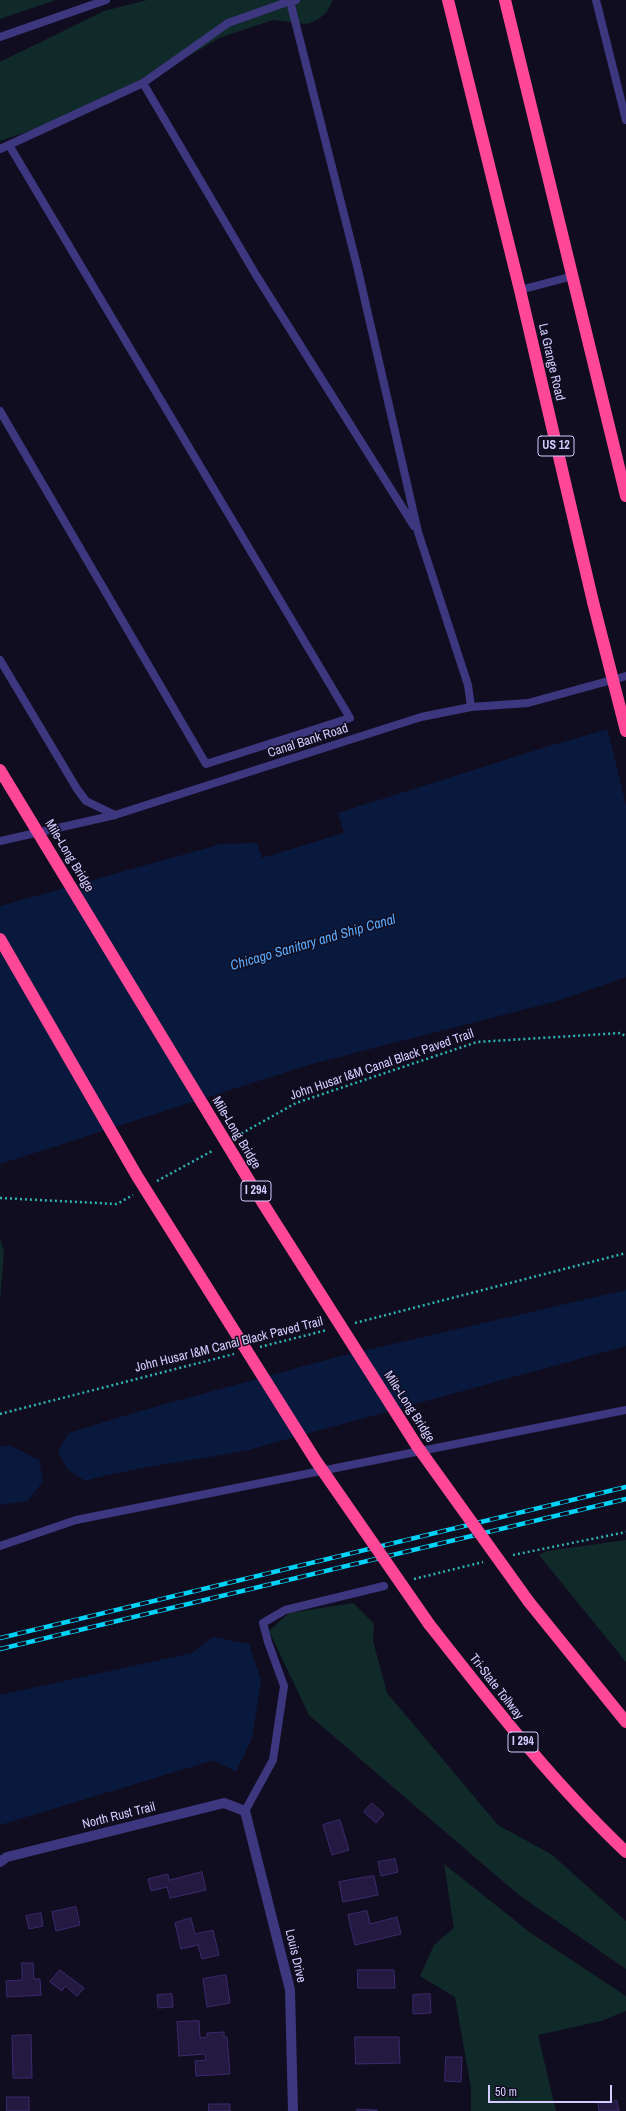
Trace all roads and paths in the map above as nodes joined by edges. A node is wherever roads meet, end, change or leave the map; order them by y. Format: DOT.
graph roads {
  1 [pos="106,0"];
  2 [pos="448,0"];
  3 [pos="505,0"];
  4 [pos="596,0"];
  5 [pos="293,1"];
  6 [pos="0,37"];
  7 [pos="143,82"];
  8 [pos="626,120"];
  9 [pos="9,144"];
  10 [pos="0,148"];
  11 [pos="573,276"];
  12 [pos="520,290"];
  13 [pos="0,411"];
  14 [pos="626,496"];
  15 [pos="418,532"];
  16 [pos="0,660"];
  17 [pos="626,676"];
  18 [pos="471,707"];
  19 [pos="626,731"];
  20 [pos="0,770"];
  21 [pos="115,815"];
  22 [pos="0,841"];
  23 [pos="0,939"];
  24 [pos="626,1037"];
  25 [pos="234,1138"];
  26 [pos="220,1146"];
  27 [pos="152,1184"];
  28 [pos="138,1192"];
  29 [pos="0,1198"];
  30 [pos="626,1253"];
  31 [pos="351,1324"];
  32 [pos="328,1330"];
  33 [pos="259,1348"];
  34 [pos="236,1354"];
  35 [pos="626,1410"];
  36 [pos="0,1414"];
  37 [pos="0,1546"];
  38 [pos="384,1586"];
  39 [pos="626,1722"];
  40 [pos="245,1811"];
  41 [pos="626,1852"];
  42 [pos="0,1862"];
  43 [pos="293,2111"];
  1 -- 6 [label="lane"];
  2 -- 12 [label="highway, La Grange Road / US 12"];
  3 -- 11 [label="highway"];
  4 -- 8 [label="lane"];
  5 -- 7 [label="lane"];
  5 -- 15 [label="lane"];
  7 -- 9 [label="lane"];
  7 -- 15 [label="lane"];
  9 -- 10 [label="lane"];
  9 -- 13 [label="lane"];
  11 -- 12 [label="lane"];
  11 -- 14 [label="highway"];
  12 -- 19 [label="highway, La Grange Road / US 12, bridge"];
  15 -- 18 [label="lane"];
  16 -- 21 [label="lane"];
  17 -- 18 [label="lane, Canal Bank Road"];
  18 -- 21 [label="lane, Canal Bank Road"];
  20 -- 39 [label="highway, Mile-Long Bridge / I 294, bridge"];
  21 -- 22 [label="lane, Canal Bank Road"];
  23 -- 41 [label="highway, Tri-State Tollway / I 294, bridge"];
  24 -- 25 [label="path, John Husar I&M Canal Black Paved Trail"];
  26 -- 27 [label="path"];
  28 -- 29 [label="path"];
  30 -- 31 [label="path"];
  32 -- 33 [label="path, John Husar I&M Canal Black Paved Trail"];
  34 -- 36 [label="path, John Husar I&M Canal Black Paved Trail"];
  35 -- 37 [label="lane"];
  38 -- 40 [label="lane"];
  40 -- 42 [label="street, North Rust Trail"];
  40 -- 43 [label="street, Louis Drive"];
}
